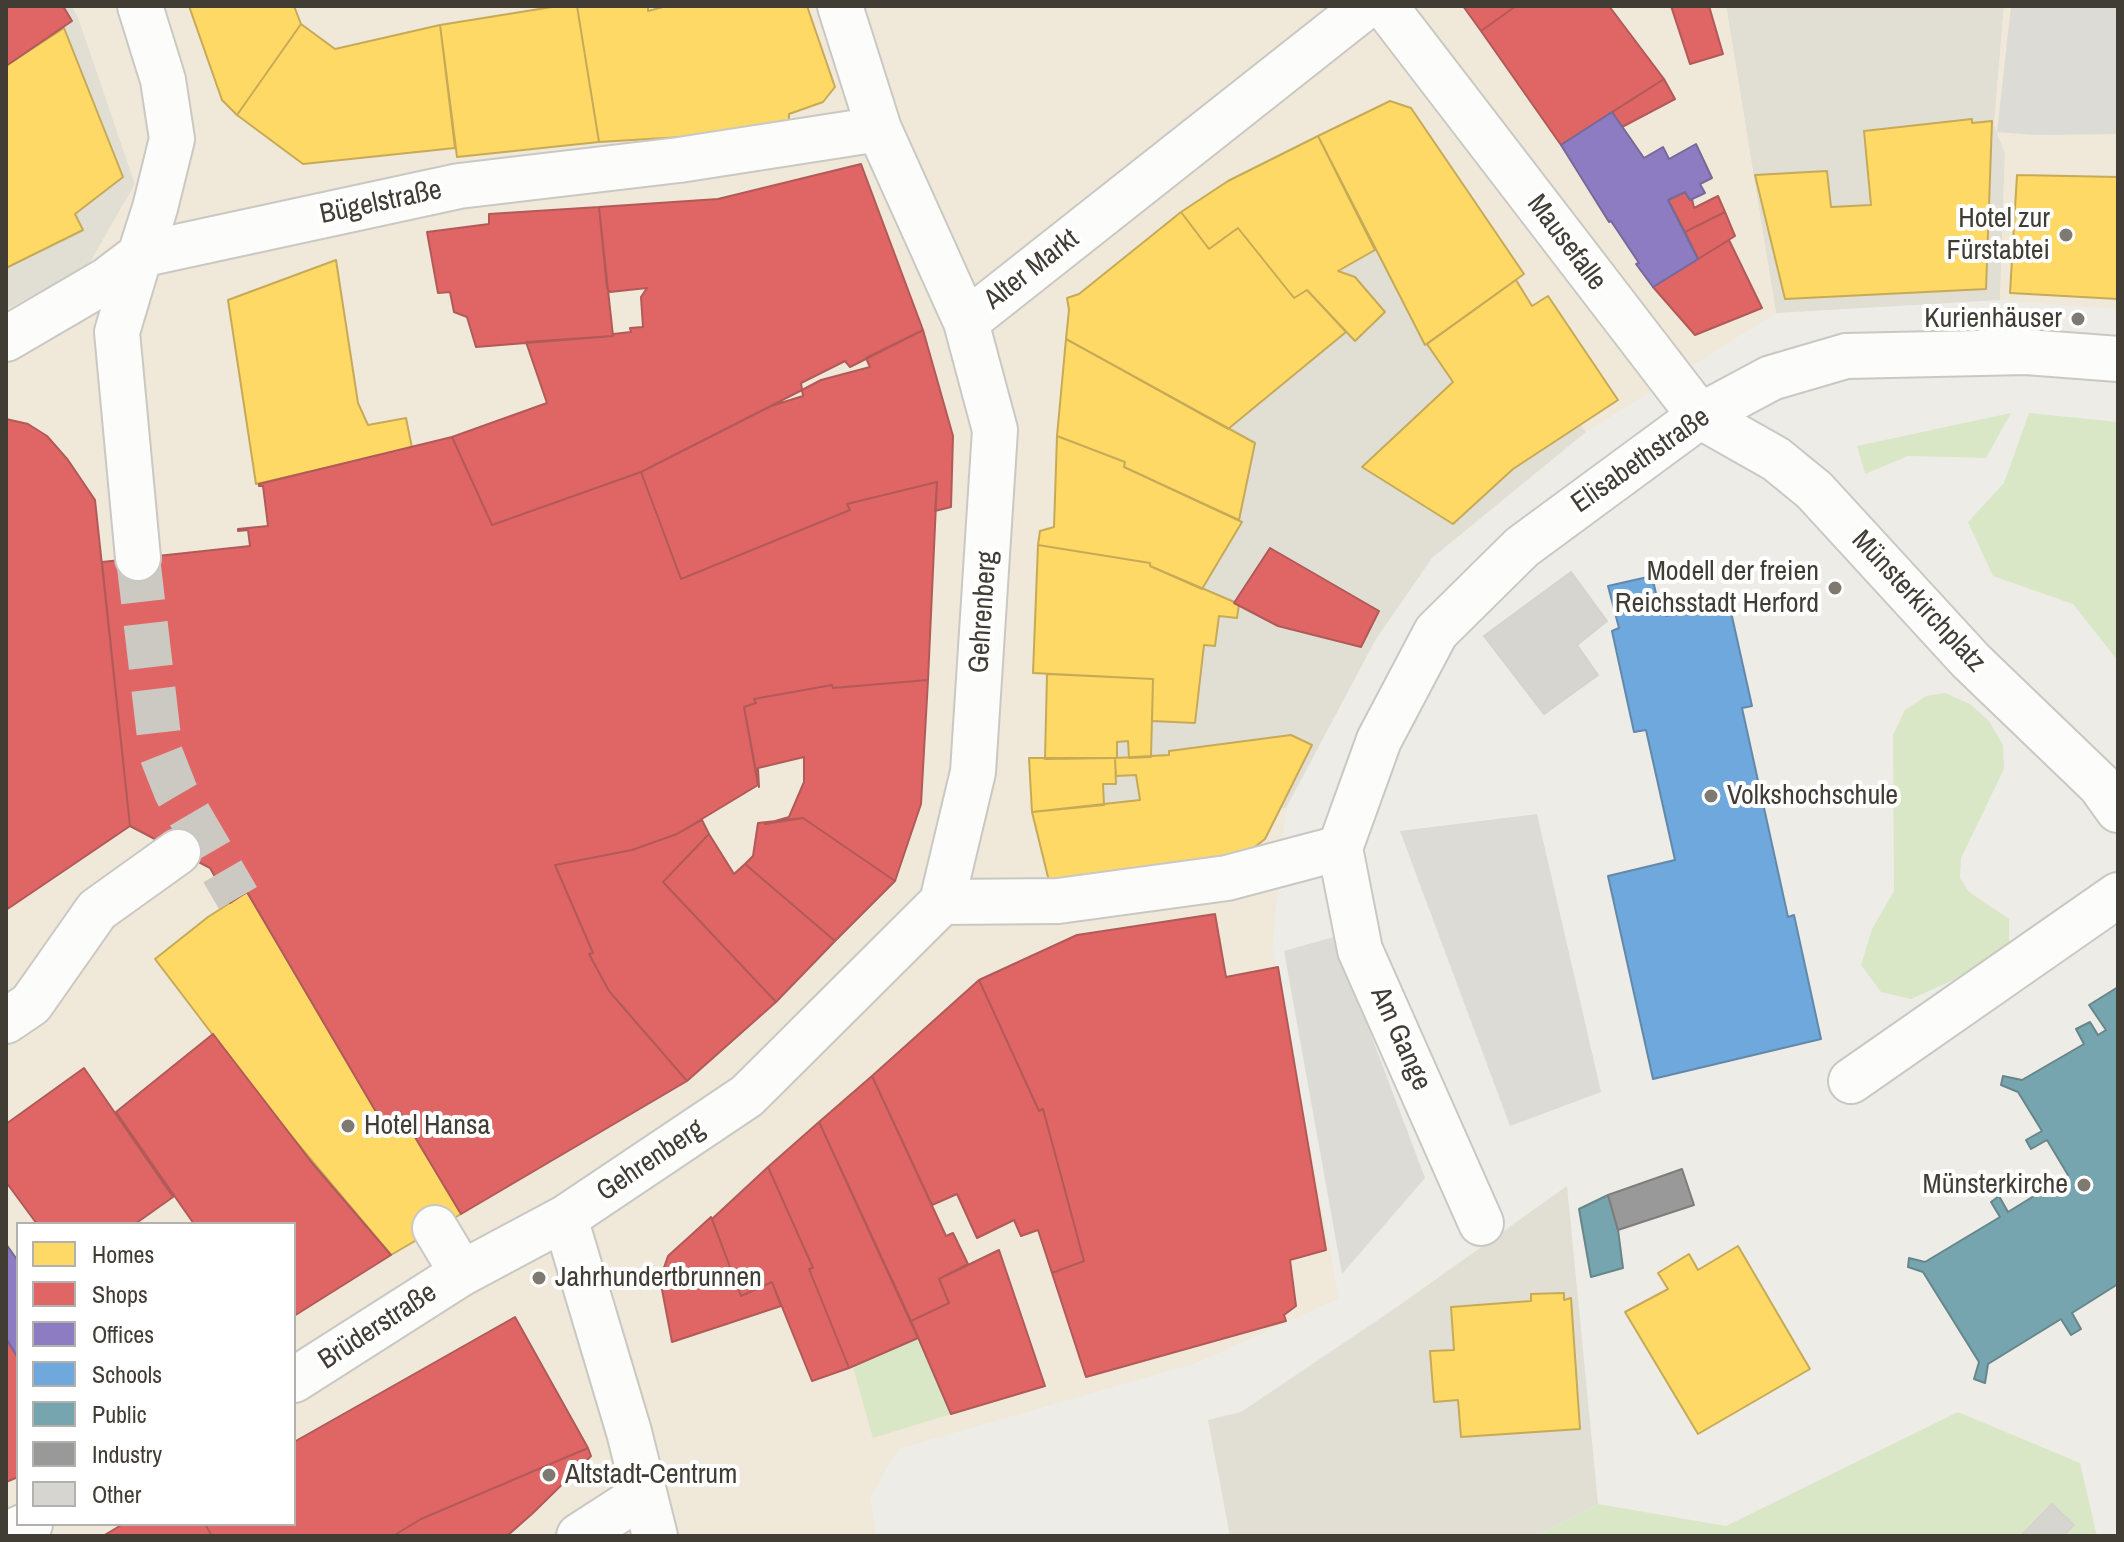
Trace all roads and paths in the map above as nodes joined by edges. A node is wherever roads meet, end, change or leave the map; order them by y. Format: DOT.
graph roads {
  1 [pos="140,6"];
  2 [pos="840,6"];
  3 [pos="1366,6"];
  4 [pos="1385,6"];
  5 [pos="879,129"];
  6 [pos="140,255"];
  7 [pos="966,322"];
  8 [pos="6,339"];
  9 [pos="2118,359"];
  10 [pos="1700,416"];
  11 [pos="138,558"];
  12 [pos="2118,810"];
  13 [pos="1340,848"];
  14 [pos="178,852"];
  15 [pos="2118,895"];
  16 [pos="942,902"];
  17 [pos="6,1021"];
  18 [pos="1851,1081"];
  19 [pos="565,1218"];
  20 [pos="1481,1223"];
  21 [pos="435,1228"];
  22 [pos="462,1273"];
  23 [pos="296,1379"];
  24 [pos="644,1494"];
  25 [pos="25,1526"];
  26 [pos="6,1534"];
  27 [pos="579,1536"];
  28 [pos="655,1536"];
  1 -- 6 [label="street"];
  2 -- 5 [label="street, Alter Markt"];
  3 -- 7 [label="street, Alter Markt"];
  4 -- 10 [label="street, Mausefalle"];
  5 -- 6 [label="street, Bügelstraße"];
  5 -- 7 [label="street, Alter Markt"];
  6 -- 8 [label="street"];
  6 -- 11 [label="street"];
  7 -- 16 [label="street, Gehrenberg"];
  9 -- 10 [label="street, Elisabethstraße"];
  10 -- 12 [label="street, Münsterkirchplatz"];
  10 -- 13 [label="street, Elisabethstraße"];
  13 -- 16 [label="street"];
  13 -- 20 [label="street, Am Gange"];
  14 -- 17 [label="street"];
  15 -- 18 [label="street"];
  16 -- 19 [label="street, Gehrenberg"];
  19 -- 22 [label="street, Gehrenberg"];
  19 -- 24 [label="street"];
  21 -- 22 [label="street"];
  22 -- 23 [label="street, Brüderstraße"];
  24 -- 27 [label="street"];
  24 -- 28 [label="street"];
  25 -- 26 [label="street"];
}
